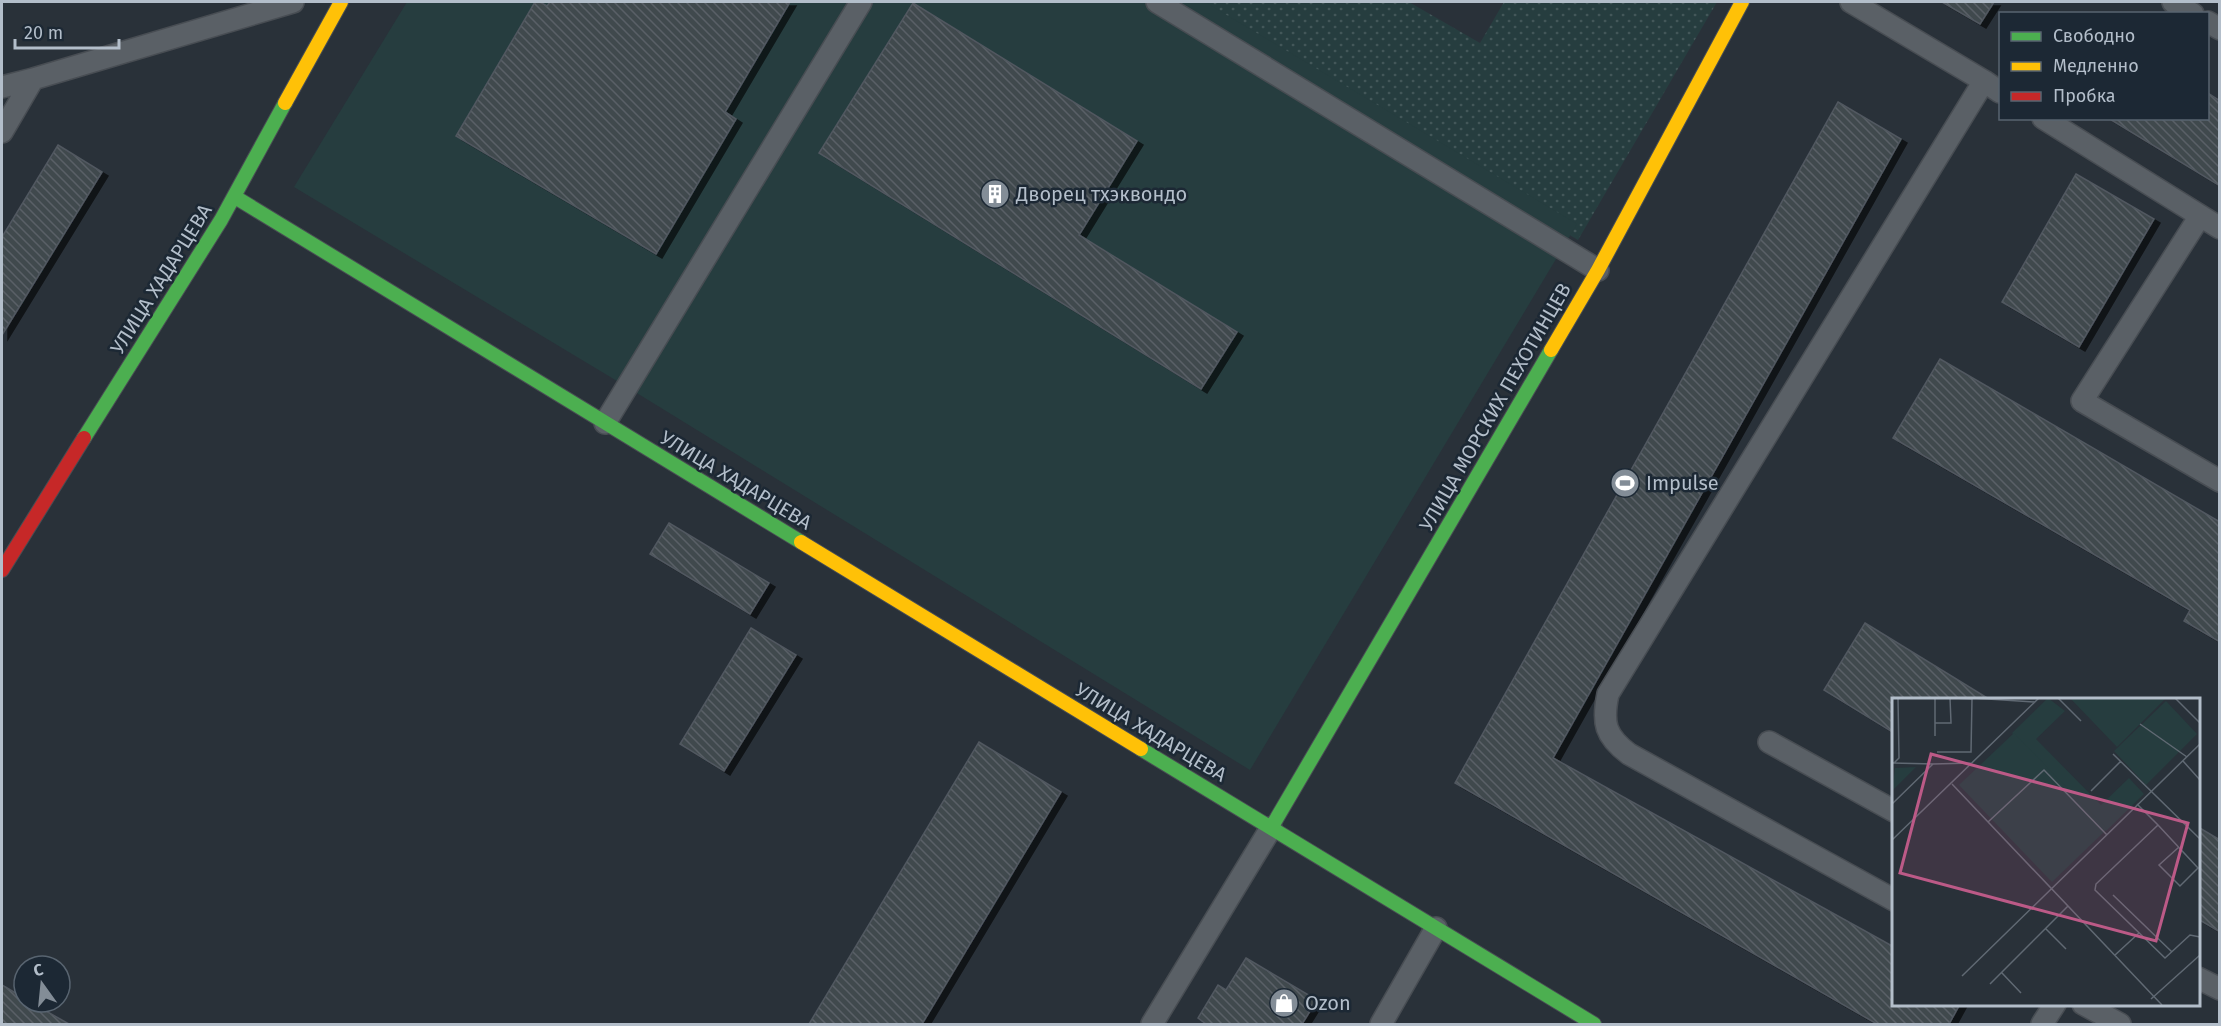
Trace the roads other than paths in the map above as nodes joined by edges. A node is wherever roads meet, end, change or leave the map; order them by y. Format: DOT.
graph roads {
  1 [pos="294,2"];
  2 [pos="341,2"];
  3 [pos="861,2"];
  4 [pos="1156,2"];
  5 [pos="1742,2"];
  6 [pos="1851,2"];
  7 [pos="2173,2"];
  8 [pos="2190,12"];
  9 [pos="33,79"];
  10 [pos="2,87"];
  11 [pos="1992,87"];
  12 [pos="2046,120"];
  13 [pos="2,132"];
  14 [pos="235,197"];
  15 [pos="2200,216"];
  16 [pos="2220,228"];
  17 [pos="1598,270"];
  18 [pos="605,423"];
  19 [pos="2220,481"];
  20 [pos="2,570"];
  21 [pos="1769,742"];
  22 [pos="1892,810"];
  23 [pos="1271,828"];
  24 [pos="1892,899"];
  25 [pos="1436,928"];
  26 [pos="2200,979"];
  27 [pos="2220,989"];
  28 [pos="2054,1005"];
  29 [pos="2085,1005"];
  30 [pos="1152,1024"];
  31 [pos="1381,1024"];
  32 [pos="1594,1024"];
  33 [pos="2042,1024"];
  34 [pos="2120,1024"];
  1 -- 9 [label="lane"];
  2 -- 14 [label="street"];
  3 -- 18 [label="lane"];
  4 -- 17 [label="lane"];
  5 -- 17 [label="street, УЛИЦА МОРСКИХ ПЕХОТИНЦЕВ"];
  6 -- 11 [label="lane"];
  7 -- 8 [label="lane"];
  9 -- 10 [label="lane"];
  9 -- 13 [label="lane"];
  11 -- 24 [label="lane"];
  12 -- 15 [label="lane"];
  14 -- 18 [label="street, УЛИЦА ХАДАРЦЕВА"];
  14 -- 20 [label="street, УЛИЦА ХАДАРЦЕВА"];
  15 -- 16 [label="lane"];
  15 -- 19 [label="lane"];
  17 -- 23 [label="street, УЛИЦА МОРСКИХ ПЕХОТИНЦЕВ"];
  18 -- 23 [label="street, УЛИЦА ХАДАРЦЕВА"];
  21 -- 22 [label="lane"];
  23 -- 25 [label="street, УЛИЦА ХАДАРЦЕВА"];
  23 -- 30 [label="lane"];
  25 -- 31 [label="lane"];
  25 -- 32 [label="street, УЛИЦА ХАДАРЦЕВА"];
  26 -- 27 [label="lane"];
  28 -- 33 [label="lane"];
  29 -- 34 [label="lane"];
}
